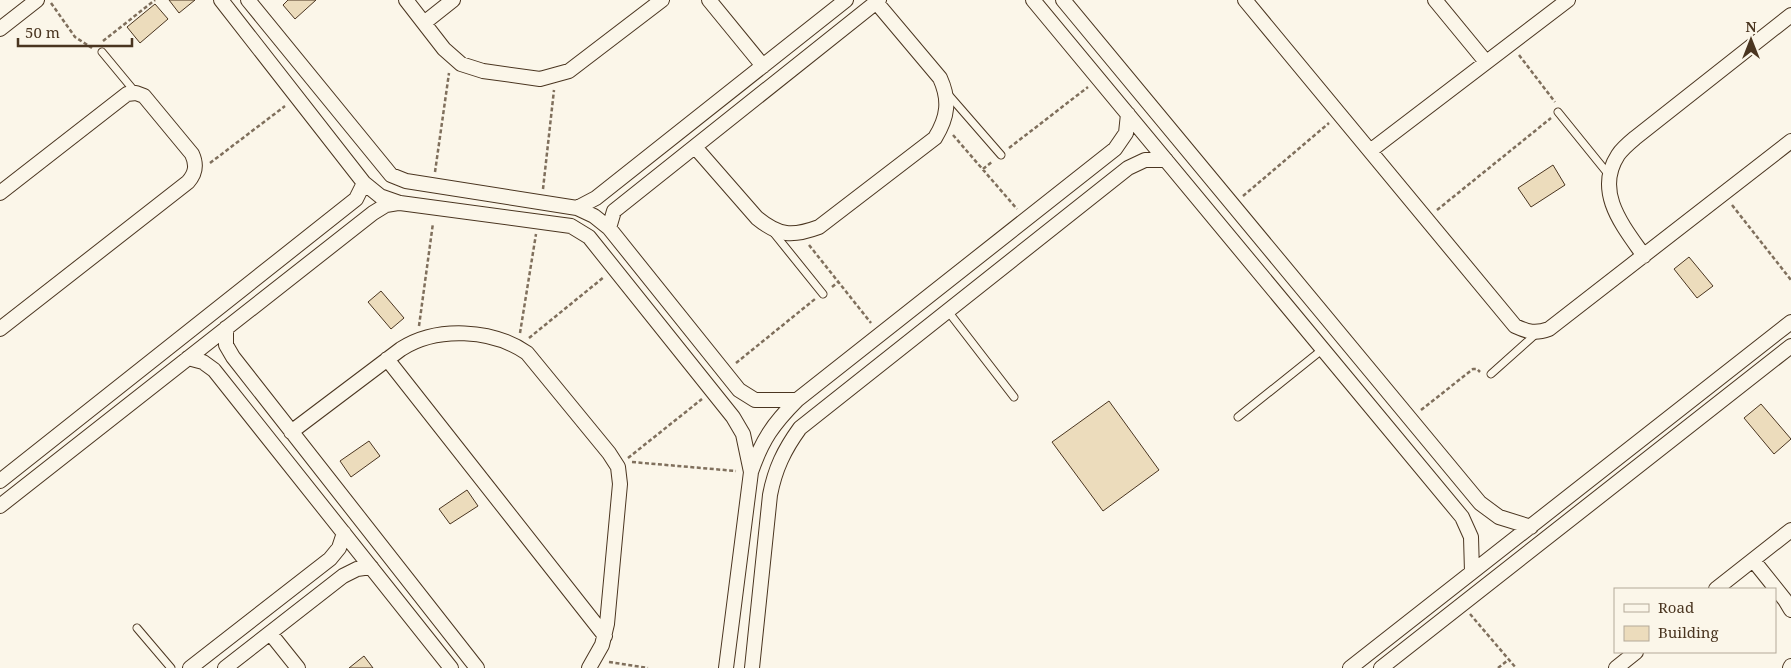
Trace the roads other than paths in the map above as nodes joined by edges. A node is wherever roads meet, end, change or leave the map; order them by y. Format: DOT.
graph roads {
  1 [pos="37,0"];
  2 [pos="221,0"];
  3 [pos="248,0"];
  4 [pos="406,0"];
  5 [pos="453,0"];
  6 [pos="662,0"];
  7 [pos="709,0"];
  8 [pos="846,0"];
  9 [pos="1033,0"];
  10 [pos="1063,0"];
  11 [pos="1244,0"];
  12 [pos="1435,0"];
  13 [pos="1568,0"];
  14 [pos="878,1"];
  15 [pos="1791,15"];
  16 [pos="424,23"];
  17 [pos="0,29"];
  18 [pos="1092,35"];
  19 [pos="1075,50"];
  20 [pos="102,52"];
  21 [pos="1486,62"];
  22 [pos="763,66"];
  23 [pos="946,92"];
  24 [pos="136,93"];
  25 [pos="1558,112"];
  26 [pos="1128,114"];
  27 [pos="1791,141"];
  28 [pos="695,147"];
  29 [pos="1370,151"];
  30 [pos="1001,155"];
  31 [pos="1166,160"];
  32 [pos="1609,175"];
  33 [pos="364,183"];
  34 [pos="0,193"];
  35 [pos="400,202"];
  36 [pos="577,208"];
  37 [pos="609,228"];
  38 [pos="769,228"];
  39 [pos="1644,256"];
  40 [pos="822,294"];
  41 [pos="947,310"];
  42 [pos="1791,322"];
  43 [pos="226,328"];
  44 [pos="0,329"];
  45 [pos="1537,333"];
  46 [pos="1791,346"];
  47 [pos="1323,349"];
  48 [pos="188,358"];
  49 [pos="387,359"];
  50 [pos="1491,374"];
  51 [pos="1014,397"];
  52 [pos="797,400"];
  53 [pos="1238,417"];
  54 [pos="291,432"];
  55 [pos="751,472"];
  56 [pos="0,481"];
  57 [pos="1480,503"];
  58 [pos="0,506"];
  59 [pos="1462,517"];
  60 [pos="1531,526"];
  61 [pos="1791,530"];
  62 [pos="344,533"];
  63 [pos="1752,560"];
  64 [pos="371,567"];
  65 [pos="1472,572"];
  66 [pos="736,584"];
  67 [pos="760,586"];
  68 [pos="1717,588"];
  69 [pos="1775,588"];
  70 [pos="1776,589"];
  71 [pos="1791,610"];
  72 [pos="138,628"];
  73 [pos="270,633"];
  74 [pos="605,636"];
  75 [pos="1635,653"];
  76 [pos="171,668"];
  77 [pos="190,668"];
  78 [pos="224,668"];
  79 [pos="298,668"];
  80 [pos="452,668"];
  81 [pos="477,668"];
  82 [pos="589,668"];
  83 [pos="726,668"];
  84 [pos="752,668"];
  85 [pos="1350,668"];
  86 [pos="1380,668"];
  87 [pos="1616,668"];
  1 -- 17 [label="street"];
  2 -- 33 [label="street"];
  3 -- 36 [label="street"];
  4 -- 16 [label="street"];
  5 -- 16 [label="street"];
  6 -- 16 [label="street"];
  7 -- 22 [label="street"];
  8 -- 22 [label="street"];
  9 -- 19 [label="street"];
  10 -- 18 [label="street"];
  11 -- 29 [label="street"];
  12 -- 21 [label="street"];
  13 -- 21 [label="street"];
  14 -- 23 [label="street"];
  14 -- 28 [label="street"];
  15 -- 32 [label="street"];
  18 -- 19 [label="street"];
  18 -- 57 [label="street"];
  19 -- 26 [label="street"];
  20 -- 24 [label="lane"];
  21 -- 29 [label="street"];
  22 -- 36 [label="street"];
  23 -- 30 [label="lane"];
  23 -- 38 [label="street"];
  24 -- 34 [label="street"];
  24 -- 44 [label="street"];
  25 -- 32 [label="lane"];
  26 -- 31 [label="street"];
  26 -- 52 [label="street"];
  27 -- 39 [label="street"];
  28 -- 37 [label="street"];
  28 -- 38 [label="street"];
  29 -- 45 [label="street"];
  31 -- 41 [label="street"];
  31 -- 47 [label="street"];
  32 -- 39 [label="street"];
  33 -- 35 [label="street"];
  33 -- 56 [label="street"];
  35 -- 43 [label="street"];
  35 -- 55 [label="street"];
  36 -- 37 [label="street"];
  37 -- 52 [label="street"];
  38 -- 40 [label="lane"];
  39 -- 45 [label="street"];
  41 -- 51 [label="lane"];
  41 -- 67 [label="street"];
  42 -- 60 [label="street"];
  43 -- 48 [label="street"];
  43 -- 54 [label="street"];
  45 -- 50 [label="lane"];
  46 -- 86 [label="street"];
  47 -- 53 [label="lane"];
  47 -- 59 [label="street"];
  48 -- 58 [label="street"];
  48 -- 62 [label="street"];
  49 -- 54 [label="street"];
  49 -- 74 [label="street"];
  49 -- 74 [label="street"];
  52 -- 55 [label="street"];
  54 -- 81 [label="street"];
  55 -- 66 [label="street"];
  57 -- 59 [label="street"];
  57 -- 60 [label="street"];
  59 -- 65 [label="street"];
  60 -- 65 [label="street"];
  61 -- 63 [label="street"];
  62 -- 64 [label="street"];
  62 -- 77 [label="street"];
  63 -- 68 [label="street"];
  63 -- 69 [label="street"];
  64 -- 73 [label="street"];
  64 -- 80 [label="street"];
  65 -- 85 [label="street"];
  66 -- 67 [label="street"];
  66 -- 83 [label="street"];
  67 -- 84 [label="street"];
  70 -- 71 [label="street"];
  72 -- 76 [label="lane"];
  73 -- 78 [label="street"];
  73 -- 79 [label="street"];
  74 -- 82 [label="street"];
  75 -- 87 [label="street"];
}
